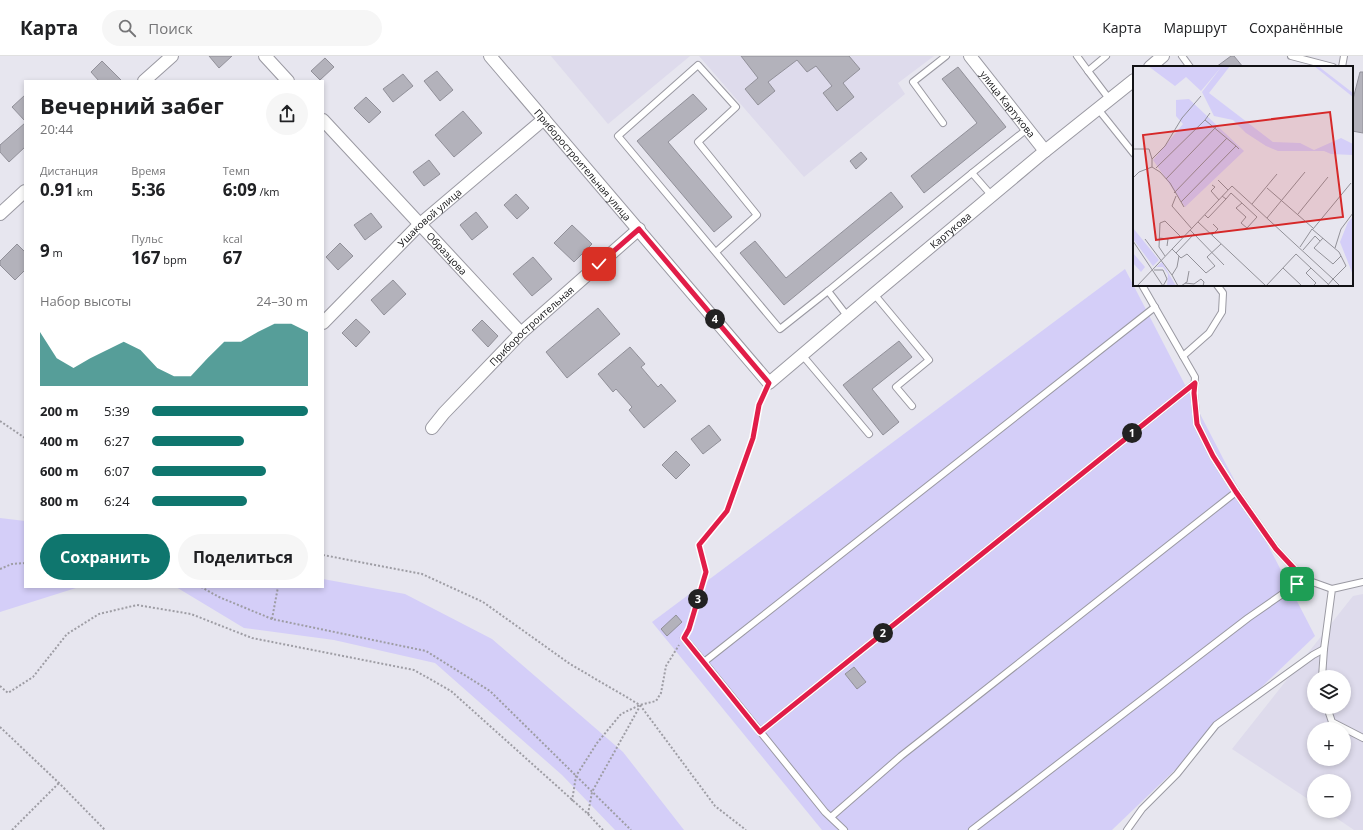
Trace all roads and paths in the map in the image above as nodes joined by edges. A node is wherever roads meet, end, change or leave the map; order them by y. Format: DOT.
graph roads {
  1 [pos="172,56"];
  2 [pos="265,56"];
  3 [pos="490,56"];
  4 [pos="946,56"];
  5 [pos="970,56"];
  6 [pos="1077,56"];
  7 [pos="1106,56"];
  8 [pos="1163,56"];
  9 [pos="1182,56"];
  10 [pos="1291,56"];
  11 [pos="1344,56"];
  12 [pos="1151,66"];
  13 [pos="1189,66"];
  14 [pos="1329,66"];
  15 [pos="1342,66"];
  16 [pos="1088,71"];
  17 [pos="145,80"];
  18 [pos="287,80"];
  19 [pos="1133,81"];
  20 [pos="1110,100"];
  21 [pos="1098,109"];
  22 [pos="544,119"];
  23 [pos="324,121"];
  24 [pos="943,123"];
  25 [pos="1028,129"];
  26 [pos="1045,151"];
  27 [pos="1133,153"];
  28 [pos="972,173"];
  29 [pos="24,192"];
  30 [pos="992,196"];
  31 [pos="0,214"];
  32 [pos="419,225"];
  33 [pos="639,229"];
  34 [pos="716,252"];
  35 [pos="1143,286"];
  36 [pos="1218,286"];
  37 [pos="828,291"];
  38 [pos="874,294"];
  39 [pos="1155,307"];
  40 [pos="848,317"];
  41 [pos="324,323"];
  42 [pos="521,333"];
  43 [pos="803,356"];
  44 [pos="1183,356"];
  45 [pos="769,383"];
  46 [pos="1195,383"];
  47 [pos="912,406"];
  48 [pos="0,421"];
  49 [pos="432,428"];
  50 [pos="869,434"];
  51 [pos="24,437"];
  52 [pos="1236,492"];
  53 [pos="324,555"];
  54 [pos="24,563"];
  55 [pos="0,569"];
  56 [pos="1304,579"];
  57 [pos="1363,582"];
  58 [pos="203,588"];
  59 [pos="278,588"];
  60 [pos="1332,589"];
  61 [pos="272,619"];
  62 [pos="684,638"];
  63 [pos="1324,649"];
  64 [pos="704,662"];
  65 [pos="1322,670"];
  66 [pos="0,686"];
  67 [pos="640,705"];
  68 [pos="1329,714"];
  69 [pos="0,727"];
  70 [pos="760,732"];
  71 [pos="1363,738"];
  72 [pos="576,776"];
  73 [pos="59,783"];
  74 [pos="592,792"];
  75 [pos="572,801"];
  76 [pos="588,814"];
  77 [pos="831,817"];
  78 [pos="12,830"];
  79 [pos="105,830"];
  80 [pos="603,830"];
  81 [pos="631,830"];
  82 [pos="746,830"];
  83 [pos="844,830"];
  84 [pos="972,830"];
  85 [pos="1128,830"];
  1 -- 17 [label="street"];
  2 -- 18 [label="street"];
  3 -- 22 [label="street, Приборостроительная улица"];
  4 -- 24 [label="lane"];
  5 -- 25 [label="street, улица Картукова"];
  6 -- 16 [label="lane"];
  7 -- 16 [label="lane"];
  8 -- 12 [label="street"];
  9 -- 13 [label="lane"];
  10 -- 14 [label="lane"];
  11 -- 15 [label="lane"];
  16 -- 20 [label="lane"];
  19 -- 20 [label="street, Картукова"];
  20 -- 21 [label="street, Картукова"];
  21 -- 26 [label="street, Картукова"];
  21 -- 27 [label="lane"];
  22 -- 32 [label="street, Ушаковой улица"];
  22 -- 33 [label="street, Приборостроительная улица"];
  23 -- 32 [label="street, Образцова"];
  25 -- 26 [label="street, улица Картукова"];
  25 -- 28 [label="lane"];
  26 -- 30 [label="street, Картукова"];
  28 -- 30 [label="lane"];
  28 -- 37 [label="lane"];
  29 -- 31 [label="street"];
  30 -- 38 [label="street, Картукова"];
  32 -- 41 [label="street, Ушаковой улица"];
  32 -- 42 [label="street, Образцова"];
  33 -- 42 [label="street, Приборостроительная"];
  33 -- 45 [label="street, Приборостроительная улица"];
  34 -- 34 [label="lane"];
  34 -- 37 [label="lane"];
  35 -- 39 [label="lane"];
  36 -- 44 [label="lane"];
  37 -- 40 [label="lane"];
  38 -- 40 [label="street, Картукова"];
  38 -- 47 [label="lane"];
  39 -- 44 [label="lane"];
  39 -- 64 [label="lane"];
  40 -- 43 [label="street, Картукова"];
  42 -- 49 [label="street, Приборостроительная"];
  43 -- 45 [label="street, Картукова"];
  43 -- 50 [label="lane"];
  44 -- 46 [label="lane"];
  45 -- 62 [label="path"];
  46 -- 52 [label="lane"];
  46 -- 70 [label="lane"];
  48 -- 51 [label="path"];
  52 -- 56 [label="lane"];
  52 -- 77 [label="lane"];
  53 -- 67 [label="path"];
  54 -- 55 [label="path"];
  56 -- 60 [label="lane"];
  56 -- 84 [label="lane"];
  57 -- 60 [label="lane"];
  58 -- 61 [label="path"];
  59 -- 61 [label="path"];
  60 -- 63 [label="lane"];
  61 -- 72 [label="path"];
  62 -- 64 [label="lane"];
  62 -- 67 [label="path"];
  63 -- 65 [label="lane"];
  63 -- 85 [label="lane"];
  64 -- 70 [label="lane"];
  66 -- 75 [label="path"];
  67 -- 72 [label="path"];
  67 -- 74 [label="path"];
  67 -- 82 [label="path"];
  68 -- 71 [label="lane"];
  69 -- 73 [label="path"];
  70 -- 77 [label="lane"];
  72 -- 74 [label="path"];
  72 -- 75 [label="path"];
  73 -- 78 [label="path"];
  73 -- 79 [label="path"];
  74 -- 76 [label="path"];
  74 -- 81 [label="path"];
  75 -- 76 [label="path"];
  76 -- 80 [label="path"];
  77 -- 83 [label="lane"];
}
